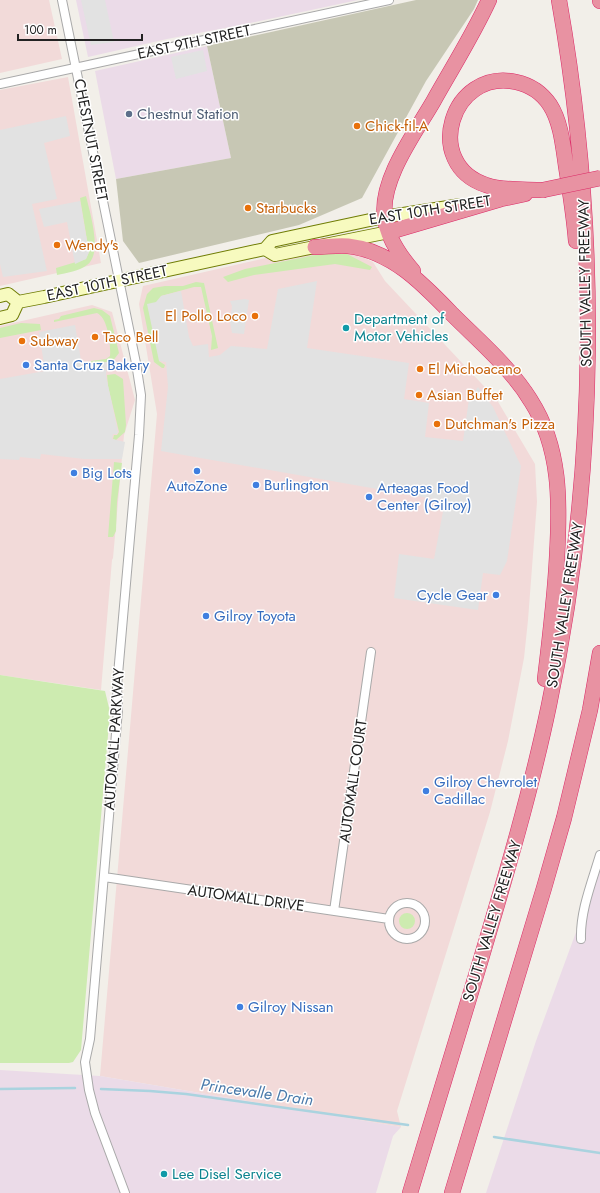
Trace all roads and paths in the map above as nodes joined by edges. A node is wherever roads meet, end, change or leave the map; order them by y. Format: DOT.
graph roads {
  1 [pos="62,0"];
  2 [pos="389,0"];
  3 [pos="489,0"];
  4 [pos="559,0"];
  5 [pos="76,67"];
  6 [pos="0,84"];
  7 [pos="600,178"];
  8 [pos="543,190"];
  9 [pos="501,199"];
  10 [pos="384,217"];
  11 [pos="389,232"];
  12 [pos="315,247"];
  13 [pos="265,249"];
  14 [pos="119,281"];
  15 [pos="430,292"];
  16 [pos="0,296"];
  17 [pos="18,302"];
  18 [pos="0,318"];
  19 [pos="587,379"];
  20 [pos="371,652"];
  21 [pos="600,653"];
  22 [pos="533,775"];
  23 [pos="600,855"];
  24 [pos="104,877"];
  25 [pos="334,911"];
  26 [pos="389,919"];
  27 [pos="581,939"];
  28 [pos="125,1193"];
  29 [pos="410,1193"];
  30 [pos="452,1193"];
  1 -- 5 [label="street, CHESTNUT STREET"];
  2 -- 5 [label="street, EAST 9TH STREET"];
  3 -- 10 [label="highway"];
  4 -- 19 [label="highway, SOUTH VALLEY FREEWAY"];
  5 -- 6 [label="street, EAST 9TH STREET"];
  5 -- 14 [label="street, CHESTNUT STREET"];
  7 -- 8 [label="highway, bridge"];
  8 -- 9 [label="highway"];
  8 -- 19 [label="highway"];
  9 -- 10 [label="main road, EAST 10TH STREET"];
  9 -- 11 [label="highway, EAST 10TH STREET"];
  10 -- 11 [label="highway"];
  10 -- 13 [label="main road, EAST 10TH STREET"];
  11 -- 12 [label="main road, EAST 10TH STREET"];
  11 -- 15 [label="highway"];
  12 -- 13 [label="main road, EAST 10TH STREET"];
  12 -- 15 [label="highway"];
  13 -- 14 [label="main road, EAST 10TH STREET"];
  14 -- 17 [label="main road, EAST 10TH STREET"];
  14 -- 24 [label="street, AUTOMALL PARKWAY"];
  15 -- 22 [label="highway"];
  16 -- 17 [label="main road"];
  17 -- 18 [label="main road"];
  19 -- 22 [label="highway, SOUTH VALLEY FREEWAY"];
  20 -- 25 [label="street, AUTOMALL COURT"];
  21 -- 30 [label="highway"];
  22 -- 29 [label="highway, SOUTH VALLEY FREEWAY"];
  23 -- 27 [label="street"];
  24 -- 25 [label="street, AUTOMALL DRIVE"];
  24 -- 28 [label="street, AUTOMALL PARKWAY"];
  25 -- 26 [label="street, AUTOMALL DRIVE"];
  26 -- 26 [label="street"];
}
